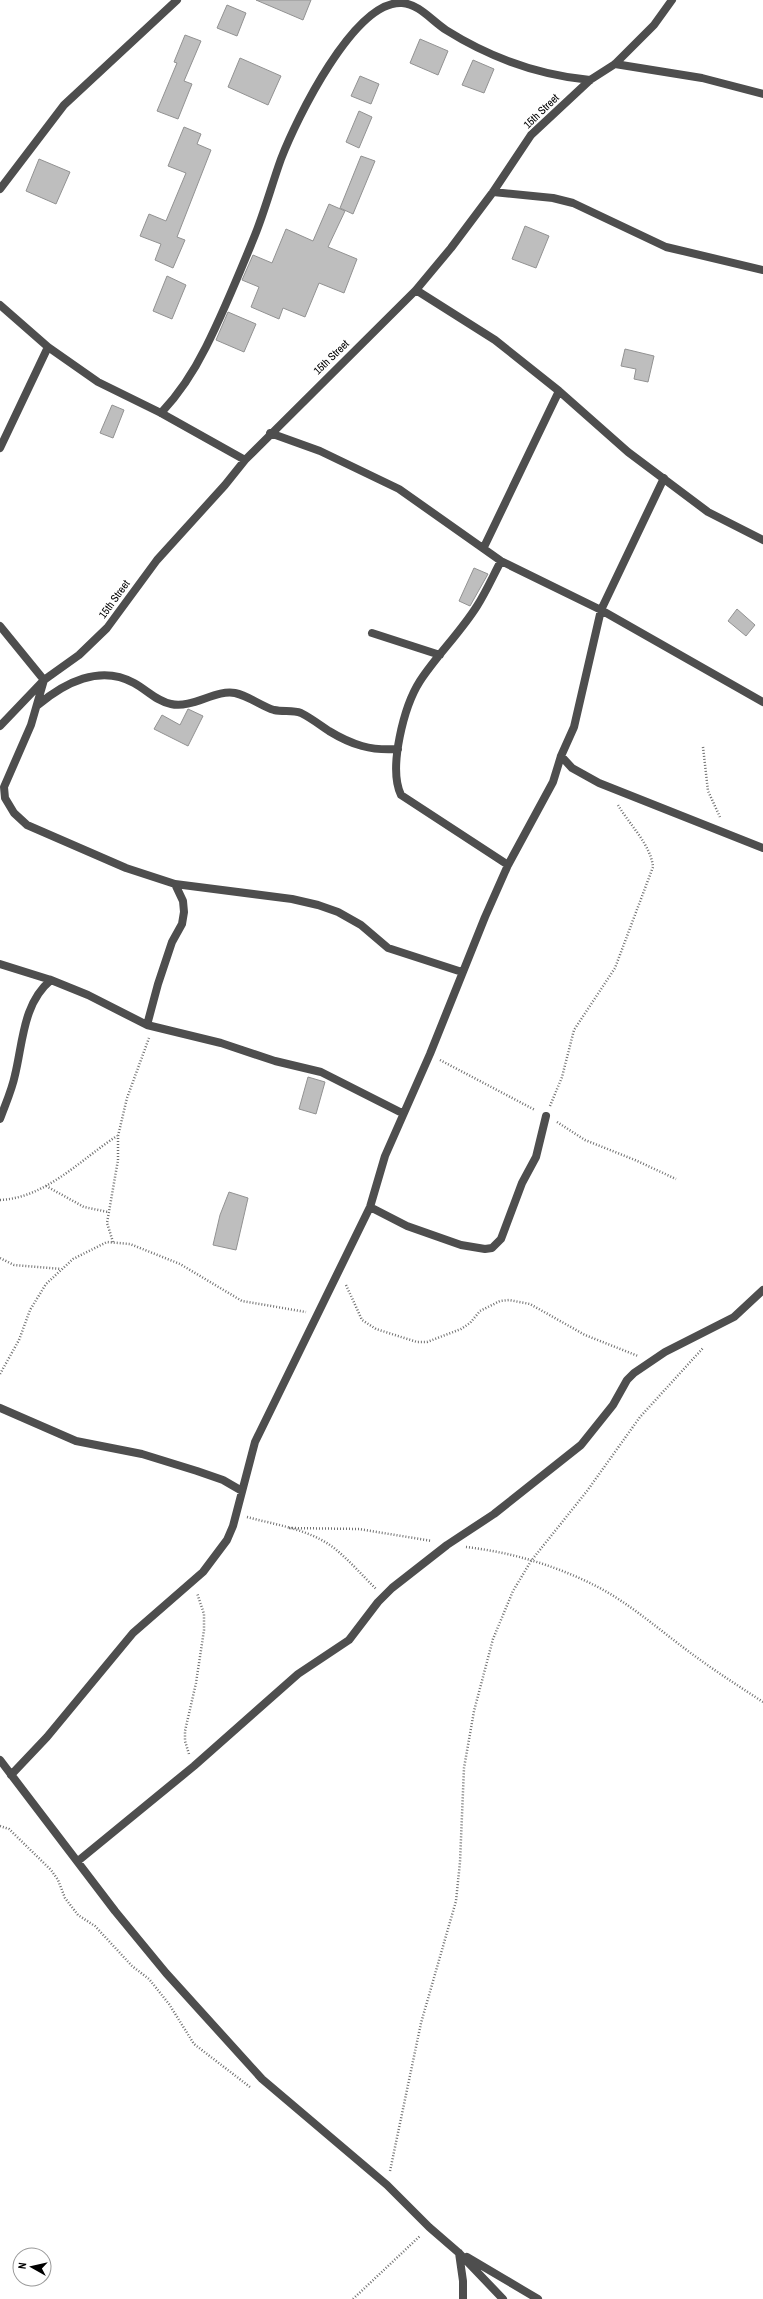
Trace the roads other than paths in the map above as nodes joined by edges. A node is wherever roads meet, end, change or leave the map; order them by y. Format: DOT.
graph roads {
  1 [pos="177,0"];
  2 [pos="672,0"];
  3 [pos="413,2"];
  4 [pos="615,64"];
  5 [pos="590,80"];
  6 [pos="763,94"];
  7 [pos="0,189"];
  8 [pos="493,192"];
  9 [pos="763,270"];
  10 [pos="416,290"];
  11 [pos="0,305"];
  12 [pos="48,347"];
  13 [pos="559,391"];
  14 [pos="161,413"];
  15 [pos="270,433"];
  16 [pos="0,448"];
  17 [pos="245,460"];
  18 [pos="664,478"];
  19 [pos="763,540"];
  20 [pos="484,547"];
  21 [pos="501,561"];
  22 [pos="601,610"];
  23 [pos="0,626"];
  24 [pos="372,633"];
  25 [pos="440,655"];
  26 [pos="44,680"];
  27 [pos="763,702"];
  28 [pos="38,705"];
  29 [pos="0,726"];
  30 [pos="398,749"];
  31 [pos="561,756"];
  32 [pos="763,848"];
  33 [pos="508,865"];
  34 [pos="175,884"];
  35 [pos="0,964"];
  36 [pos="462,972"];
  37 [pos="51,980"];
  38 [pos="150,1026"];
  39 [pos="402,1113"];
  40 [pos="546,1116"];
  41 [pos="0,1119"];
  42 [pos="370,1207"];
  43 [pos="763,1290"];
  44 [pos="0,1408"];
  45 [pos="242,1491"];
  46 [pos="0,1760"];
  47 [pos="11,1775"];
  48 [pos="78,1861"];
  49 [pos="459,2253"];
  50 [pos="463,2299"];
  51 [pos="503,2299"];
  52 [pos="538,2299"];
  1 -- 7 [label="street"];
  2 -- 4 [label="street, 15th Street"];
  3 -- 5 [label="street"];
  3 -- 14 [label="street"];
  4 -- 5 [label="street, 15th Street"];
  4 -- 6 [label="street"];
  5 -- 8 [label="street, 15th Street"];
  8 -- 9 [label="street"];
  8 -- 10 [label="street, 15th Street"];
  10 -- 13 [label="street"];
  10 -- 15 [label="street, 15th Street"];
  11 -- 12 [label="street"];
  12 -- 14 [label="street"];
  12 -- 16 [label="street"];
  13 -- 18 [label="street"];
  13 -- 20 [label="street"];
  14 -- 17 [label="street"];
  15 -- 17 [label="street, 15th Street"];
  15 -- 20 [label="street"];
  17 -- 26 [label="street, 15th Street"];
  18 -- 19 [label="street"];
  18 -- 22 [label="street"];
  20 -- 21 [label="street"];
  21 -- 22 [label="street"];
  21 -- 25 [label="street"];
  22 -- 27 [label="street"];
  22 -- 31 [label="street"];
  23 -- 26 [label="street"];
  24 -- 25 [label="street"];
  25 -- 30 [label="street"];
  26 -- 28 [label="street"];
  26 -- 29 [label="street, 15th Street"];
  28 -- 30 [label="street"];
  28 -- 34 [label="street"];
  30 -- 33 [label="street"];
  31 -- 32 [label="street"];
  31 -- 33 [label="street"];
  33 -- 36 [label="street"];
  34 -- 36 [label="street"];
  34 -- 38 [label="street"];
  35 -- 37 [label="street"];
  36 -- 39 [label="street"];
  37 -- 38 [label="street"];
  37 -- 41 [label="street"];
  38 -- 39 [label="street"];
  39 -- 42 [label="street"];
  40 -- 42 [label="street"];
  42 -- 45 [label="street"];
  43 -- 48 [label="street"];
  44 -- 45 [label="street"];
  45 -- 47 [label="street"];
  46 -- 47 [label="street"];
  47 -- 48 [label="street"];
  48 -- 49 [label="street"];
  49 -- 50 [label="street"];
  49 -- 51 [label="street"];
  49 -- 52 [label="street"];
}
